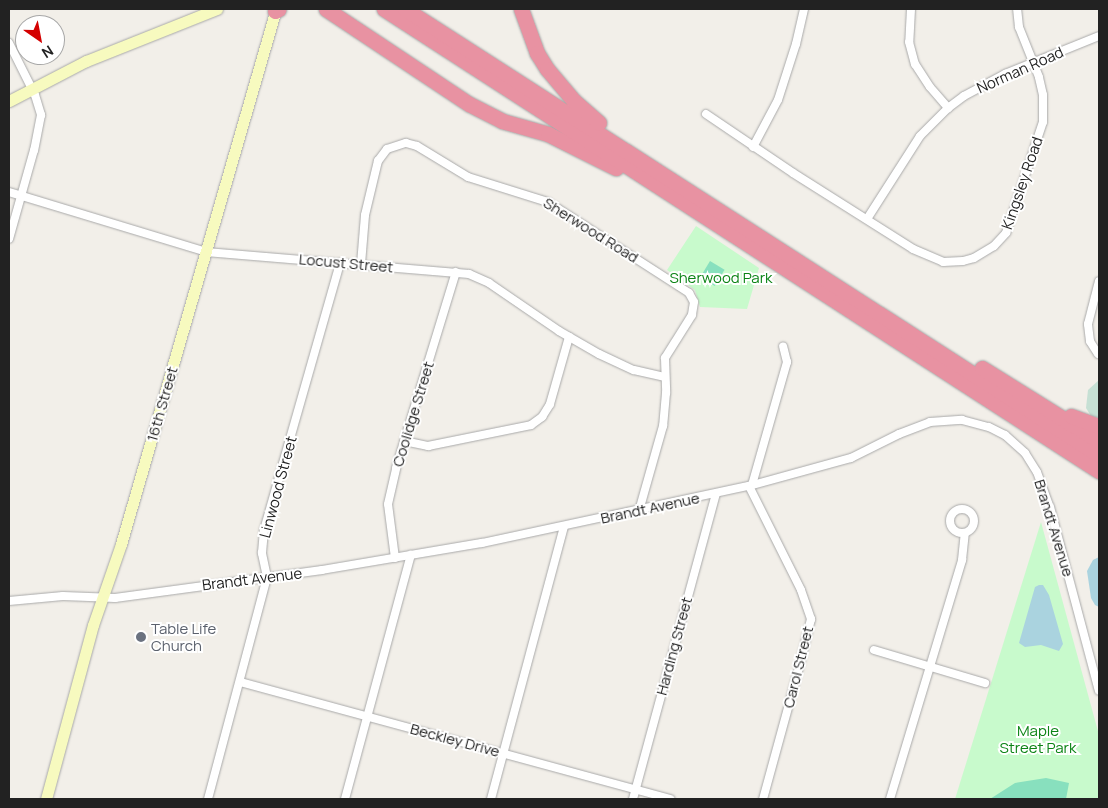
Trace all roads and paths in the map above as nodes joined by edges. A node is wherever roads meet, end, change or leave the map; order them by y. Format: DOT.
graph roads {
  1 [pos="217,9"];
  2 [pos="326,9"];
  3 [pos="384,9"];
  4 [pos="405,9"];
  5 [pos="521,9"];
  6 [pos="804,9"];
  7 [pos="910,9"];
  8 [pos="1016,9"];
  9 [pos="277,10"];
  10 [pos="1099,36"];
  11 [pos="9,43"];
  12 [pos="1034,62"];
  13 [pos="32,88"];
  14 [pos="9,101"];
  15 [pos="948,108"];
  16 [pos="706,114"];
  17 [pos="754,144"];
  18 [pos="652,167"];
  19 [pos="9,192"];
  20 [pos="21,196"];
  21 [pos="685,203"];
  22 [pos="867,220"];
  23 [pos="740,224"];
  24 [pos="9,239"];
  25 [pos="206,252"];
  26 [pos="340,263"];
  27 [pos="361,264"];
  28 [pos="456,272"];
  29 [pos="1099,282"];
  30 [pos="569,337"];
  31 [pos="783,346"];
  32 [pos="1098,354"];
  33 [pos="664,377"];
  34 [pos="1031,398"];
  35 [pos="1099,426"];
  36 [pos="404,441"];
  37 [pos="1099,442"];
  38 [pos="1092,459"];
  39 [pos="1099,473"];
  40 [pos="751,486"];
  41 [pos="716,494"];
  42 [pos="639,510"];
  43 [pos="564,527"];
  44 [pos="965,533"];
  45 [pos="411,556"];
  46 [pos="395,558"];
  47 [pos="267,577"];
  48 [pos="101,598"];
  49 [pos="9,601"];
  50 [pos="874,650"];
  51 [pos="930,667"];
  52 [pos="240,682"];
  53 [pos="985,683"];
  54 [pos="1099,691"];
  55 [pos="368,717"];
  56 [pos="504,753"];
  57 [pos="636,790"];
  58 [pos="49,799"];
  59 [pos="208,799"];
  60 [pos="345,799"];
  61 [pos="490,799"];
  62 [pos="633,799"];
  63 [pos="670,799"];
  64 [pos="763,799"];
  65 [pos="890,799"];
  1 -- 13 [label="street"];
  2 -- 21 [label="highway"];
  3 -- 21 [label="highway"];
  4 -- 18 [label="highway"];
  5 -- 18 [label="highway"];
  6 -- 17 [label="street"];
  7 -- 15 [label="street"];
  8 -- 12 [label="street, Kingsley Road"];
  9 -- 25 [label="street, 16th Street"];
  10 -- 12 [label="street, Norman Road"];
  11 -- 13 [label="street"];
  12 -- 15 [label="street, Norman Road"];
  12 -- 22 [label="street, Kingsley Road"];
  13 -- 14 [label="street"];
  13 -- 20 [label="street"];
  15 -- 22 [label="street, Norman Road"];
  16 -- 17 [label="street, Kingsley Road"];
  17 -- 22 [label="street, Kingsley Road"];
  18 -- 23 [label="highway"];
  19 -- 20 [label="street, Locust Street"];
  20 -- 24 [label="street"];
  20 -- 25 [label="street, Locust Street"];
  21 -- 38 [label="highway"];
  23 -- 34 [label="highway"];
  23 -- 38 [label="highway"];
  25 -- 26 [label="street, Locust Street"];
  25 -- 48 [label="street, 16th Street"];
  26 -- 27 [label="street, Locust Street"];
  26 -- 47 [label="street, Linwood Street"];
  27 -- 28 [label="street, Locust Street"];
  27 -- 33 [label="street, Sherwood Road"];
  28 -- 30 [label="street, Locust Street"];
  28 -- 36 [label="street, Coolidge Street"];
  29 -- 32 [label="street"];
  30 -- 33 [label="street, Locust Street"];
  30 -- 36 [label="street"];
  31 -- 40 [label="street"];
  33 -- 42 [label="street, Sherwood Road"];
  34 -- 35 [label="highway"];
  34 -- 37 [label="highway"];
  36 -- 46 [label="street, Coolidge Street"];
  38 -- 39 [label="highway"];
  40 -- 41 [label="street, Brandt Avenue"];
  40 -- 54 [label="street, Brandt Avenue"];
  40 -- 64 [label="street, Carol Street"];
  41 -- 42 [label="street, Brandt Avenue"];
  41 -- 57 [label="street, Harding Street"];
  42 -- 43 [label="street, Brandt Avenue"];
  43 -- 45 [label="street, Brandt Avenue"];
  43 -- 56 [label="street"];
  44 -- 51 [label="street"];
  45 -- 46 [label="street, Brandt Avenue"];
  45 -- 55 [label="street"];
  46 -- 47 [label="street, Brandt Avenue"];
  47 -- 48 [label="street, Brandt Avenue"];
  47 -- 52 [label="street, Linwood Street"];
  48 -- 49 [label="street, Brandt Avenue"];
  48 -- 58 [label="street, 16th Street"];
  50 -- 51 [label="street"];
  51 -- 53 [label="street"];
  51 -- 65 [label="street"];
  52 -- 55 [label="street, Beckley Drive"];
  52 -- 59 [label="street, Linwood Street"];
  55 -- 56 [label="street, Beckley Drive"];
  55 -- 60 [label="street"];
  56 -- 57 [label="street, Beckley Drive"];
  56 -- 61 [label="street"];
  57 -- 62 [label="street, Harding Street"];
  57 -- 63 [label="street, Beckley Drive"];
}
